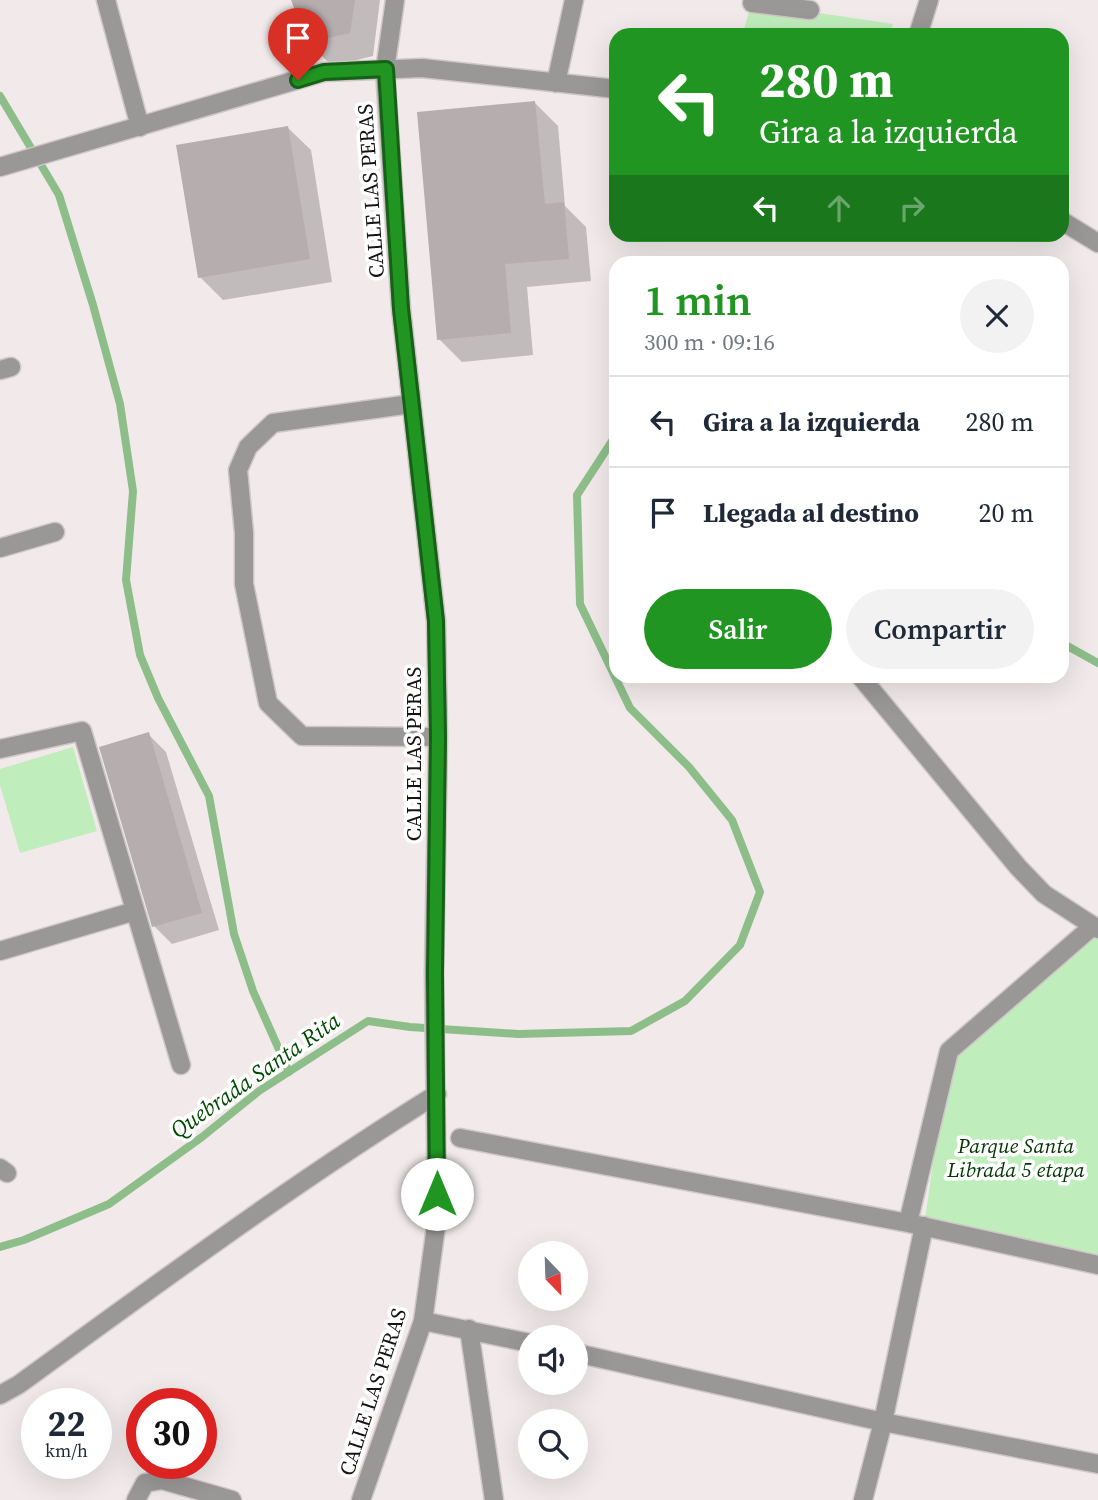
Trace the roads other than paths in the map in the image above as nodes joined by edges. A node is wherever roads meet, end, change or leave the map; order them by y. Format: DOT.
graph roads {
  1 [pos="106,0"];
  2 [pos="395,0"];
  3 [pos="574,0"];
  4 [pos="753,0"];
  5 [pos="929,0"];
  6 [pos="810,10"];
  7 [pos="920,28"];
  8 [pos="386,69"];
  9 [pos="556,83"];
  10 [pos="609,88"];
  11 [pos="140,127"];
  12 [pos="0,167"];
  13 [pos="1069,225"];
  14 [pos="1098,243"];
  15 [pos="411,404"];
  16 [pos="55,532"];
  17 [pos="0,548"];
  18 [pos="866,683"];
  19 [pos="438,737"];
  20 [pos="0,749"];
  21 [pos="135,911"];
  22 [pos="1095,928"];
  23 [pos="0,951"];
  24 [pos="181,1065"];
  25 [pos="437,1086"];
  26 [pos="460,1138"];
  27 [pos="916,1224"];
  28 [pos="1098,1265"];
  29 [pos="423,1321"];
  30 [pos="469,1329"];
  31 [pos="518,1340"];
  32 [pos="588,1356"];
  33 [pos="0,1395"];
  34 [pos="883,1422"];
  35 [pos="1098,1464"];
  36 [pos="136,1500"];
  37 [pos="232,1500"];
  38 [pos="361,1500"];
  39 [pos="494,1500"];
  40 [pos="863,1500"];
  1 -- 11 [label="street"];
  2 -- 8 [label="street, CALLE LAS PERAS"];
  3 -- 9 [label="street"];
  4 -- 6 [label="street"];
  5 -- 7 [label="street"];
  8 -- 9 [label="street"];
  8 -- 11 [label="street"];
  8 -- 15 [label="street, CALLE LAS PERAS"];
  9 -- 10 [label="street"];
  11 -- 12 [label="street"];
  13 -- 14 [label="street"];
  15 -- 19 [label="street, CALLE LAS PERAS"];
  15 -- 19 [label="street"];
  16 -- 17 [label="street"];
  18 -- 22 [label="street"];
  19 -- 25 [label="street, CALLE LAS PERAS"];
  20 -- 21 [label="street"];
  21 -- 23 [label="street"];
  21 -- 24 [label="street"];
  22 -- 27 [label="street"];
  25 -- 29 [label="street, CALLE LAS PERAS"];
  25 -- 33 [label="street"];
  26 -- 27 [label="street"];
  27 -- 28 [label="street"];
  27 -- 34 [label="street"];
  29 -- 30 [label="street"];
  29 -- 38 [label="street, CALLE LAS PERAS"];
  30 -- 31 [label="street"];
  30 -- 39 [label="street"];
  32 -- 34 [label="street"];
  34 -- 35 [label="street"];
  34 -- 40 [label="street"];
  36 -- 37 [label="street"];
}
